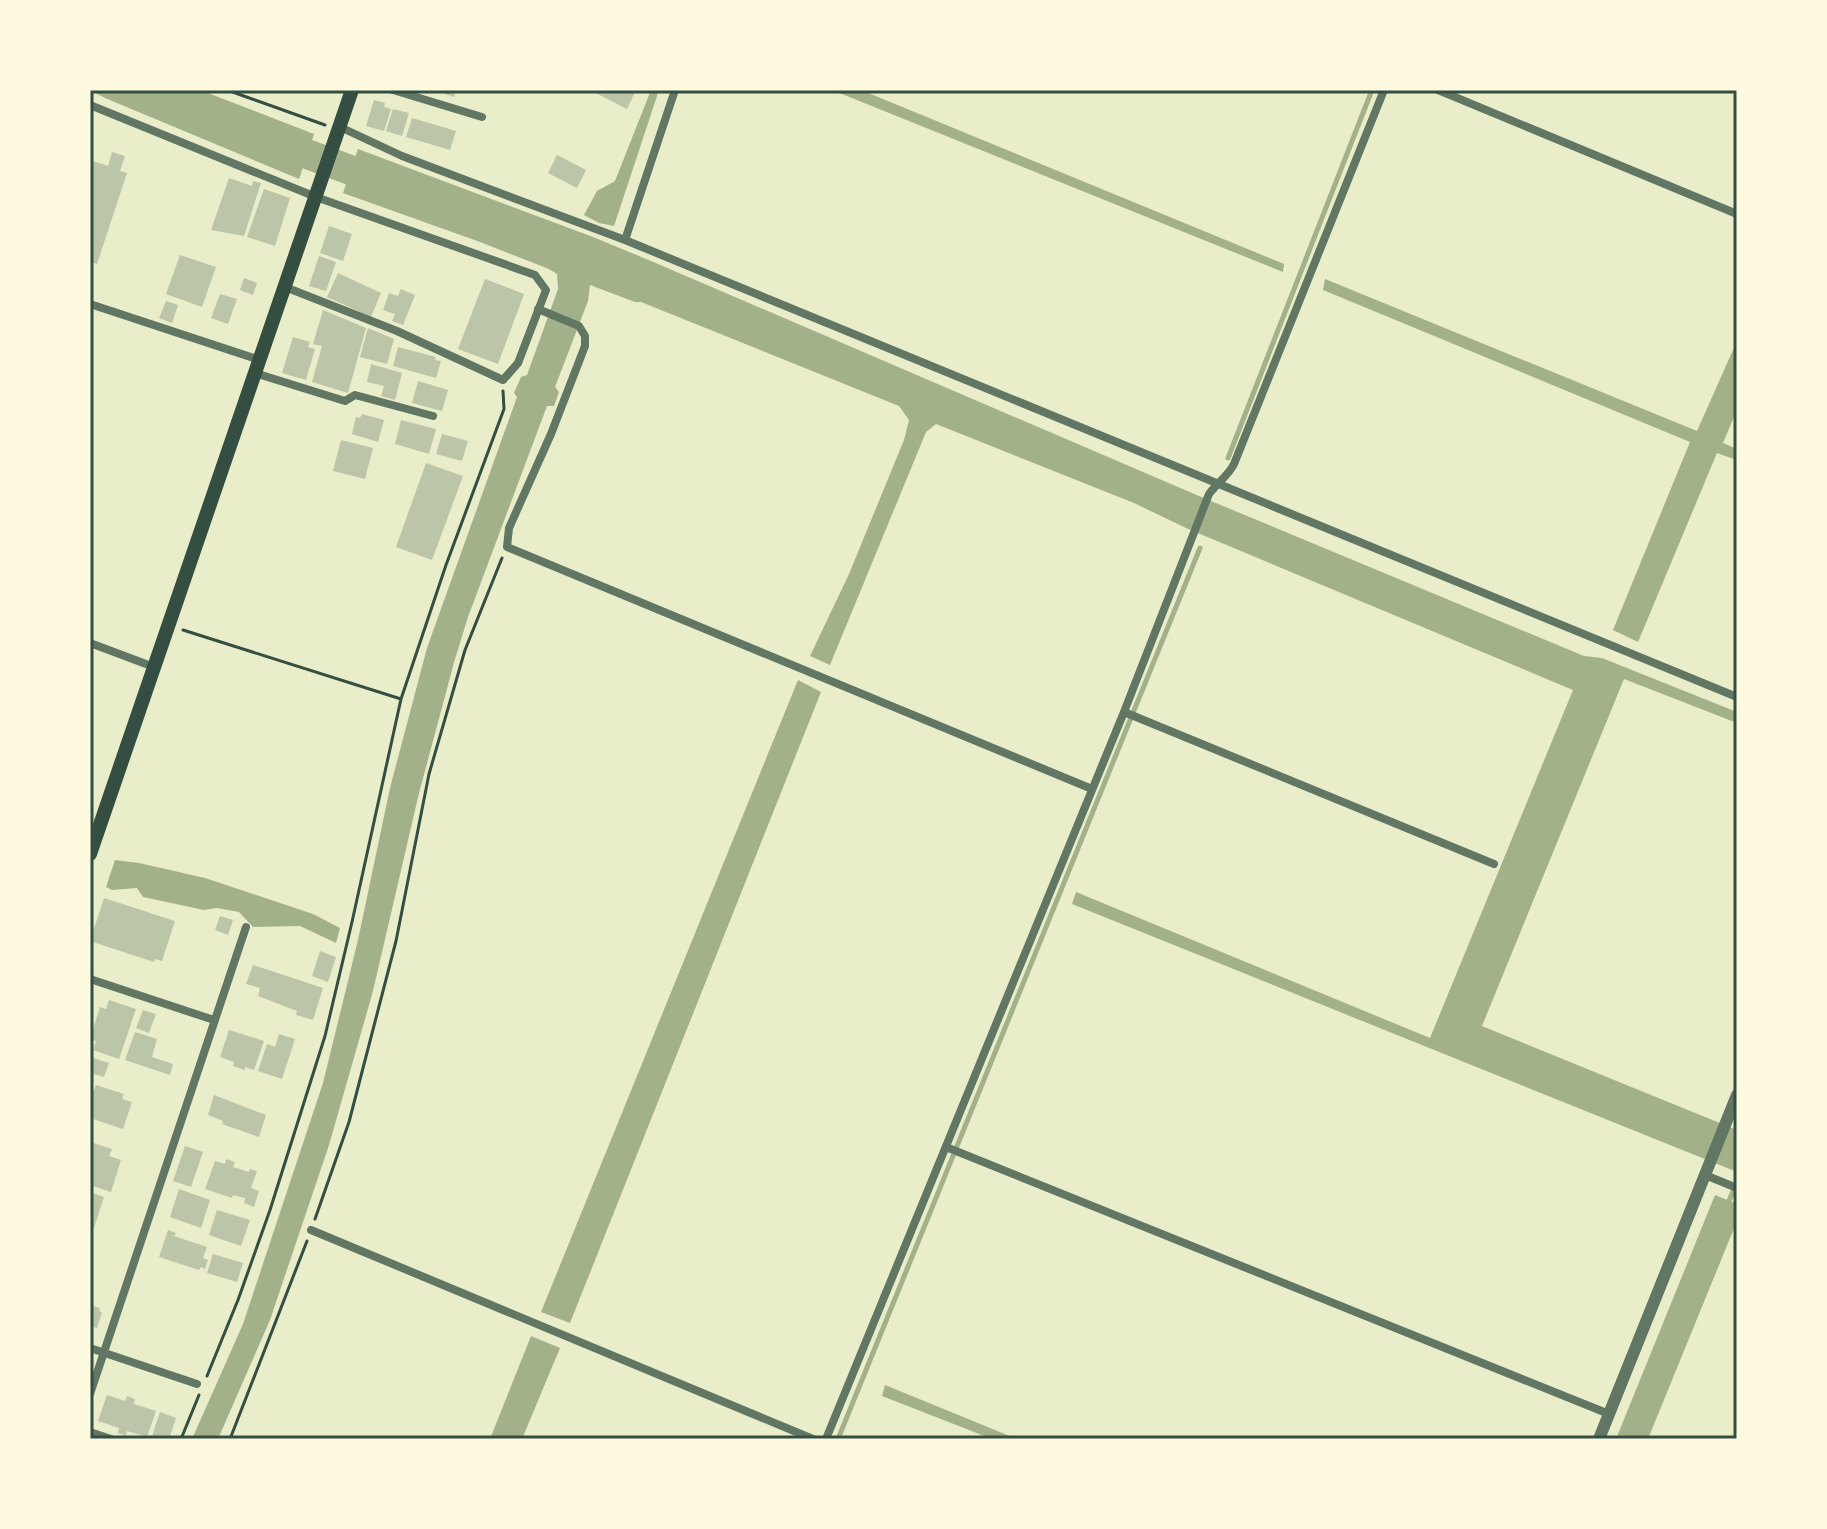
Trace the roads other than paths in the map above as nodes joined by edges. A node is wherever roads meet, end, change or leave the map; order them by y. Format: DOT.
graph roads {
  1 [pos="352,90"];
  2 [pos="393,90"];
  3 [pos="675,90"];
  4 [pos="1384,90"];
  5 [pos="1438,90"];
  6 [pos="90,105"];
  7 [pos="482,117"];
  8 [pos="340,127"];
  9 [pos="316,197"];
  10 [pos="1737,214"];
  11 [pos="625,240"];
  12 [pos="285,287"];
  13 [pos="90,304"];
  14 [pos="542,311"];
  15 [pos="257,367"];
  16 [pos="433,416"];
  17 [pos="1217,483"];
  18 [pos="90,643"];
  19 [pos="154,667"];
  20 [pos="1737,697"];
  21 [pos="1124,712"];
  22 [pos="1092,789"];
  23 [pos="90,854"];
  24 [pos="1494,864"];
  25 [pos="246,927"];
  26 [pos="90,979"];
  27 [pos="214,1020"];
  28 [pos="1737,1095"];
  29 [pos="1732,1113"];
  30 [pos="946,1147"];
  31 [pos="1706,1171"];
  32 [pos="1737,1188"];
  33 [pos="311,1230"];
  34 [pos="90,1348"];
  35 [pos="104,1353"];
  36 [pos="197,1384"];
  37 [pos="90,1394"];
  38 [pos="1609,1414"];
  39 [pos="90,1432"];
  40 [pos="111,1439"];
  41 [pos="813,1439"];
  42 [pos="826,1439"];
  43 [pos="1599,1439"];
  1 -- 8 [label="main road"];
  2 -- 7 [label="street"];
  3 -- 11 [label="street"];
  4 -- 17 [label="street"];
  5 -- 10 [label="street"];
  6 -- 9 [label="street"];
  8 -- 9 [label="main road"];
  8 -- 11 [label="street"];
  9 -- 12 [label="main road"];
  9 -- 14 [label="street"];
  11 -- 17 [label="street"];
  12 -- 14 [label="street"];
  12 -- 15 [label="main road"];
  13 -- 15 [label="street"];
  14 -- 22 [label="street"];
  15 -- 16 [label="street"];
  15 -- 19 [label="main road"];
  17 -- 20 [label="street"];
  17 -- 21 [label="street"];
  18 -- 19 [label="street"];
  19 -- 23 [label="main road"];
  21 -- 22 [label="street"];
  21 -- 24 [label="street"];
  22 -- 30 [label="street"];
  25 -- 27 [label="street"];
  26 -- 27 [label="street"];
  27 -- 35 [label="street"];
  28 -- 29 [label="street"];
  29 -- 31 [label="street"];
  30 -- 38 [label="street"];
  30 -- 42 [label="street"];
  31 -- 32 [label="street"];
  31 -- 38 [label="street"];
  33 -- 41 [label="street"];
  34 -- 35 [label="street"];
  35 -- 36 [label="street"];
  35 -- 37 [label="street"];
  38 -- 43 [label="street"];
  39 -- 40 [label="street"];
}
